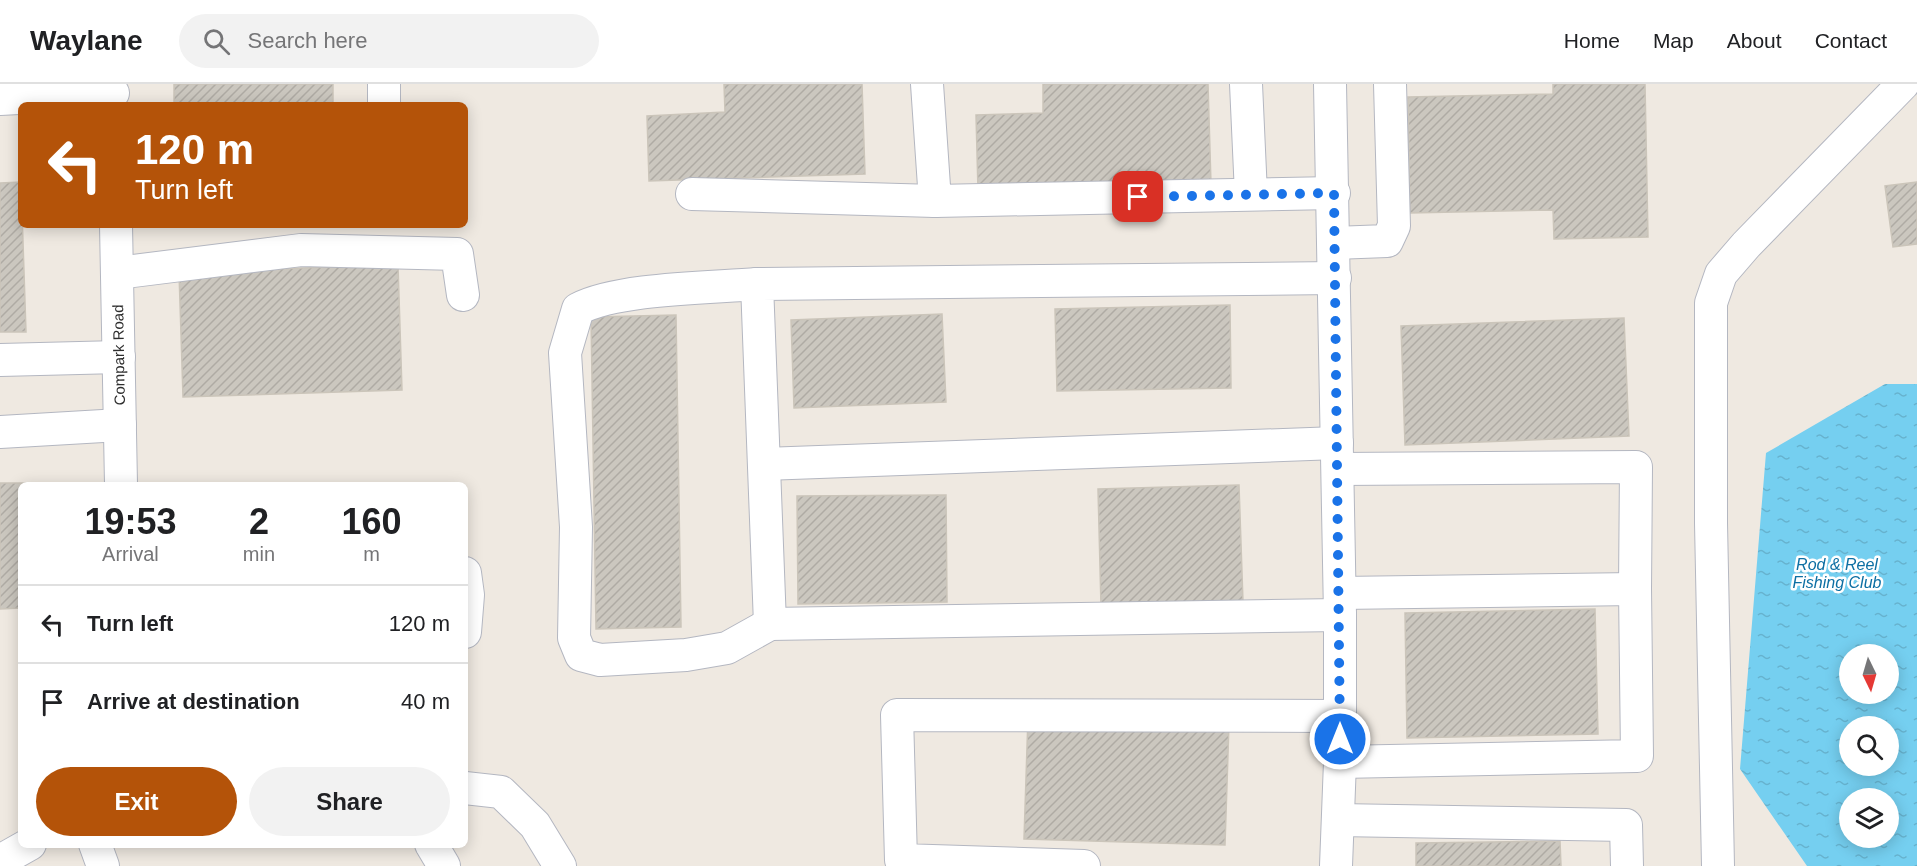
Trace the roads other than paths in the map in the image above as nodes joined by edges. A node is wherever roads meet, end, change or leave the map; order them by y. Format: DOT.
graph roads {
  1 [pos="384,84"];
  2 [pos="927,84"];
  3 [pos="1246,84"];
  4 [pos="1330,84"];
  5 [pos="1390,84"];
  6 [pos="1904,84"];
  7 [pos="113,94"];
  8 [pos="0,99"];
  9 [pos="384,102"];
  10 [pos="1334,193"];
  11 [pos="692,194"];
  12 [pos="1251,194"];
  13 [pos="935,201"];
  14 [pos="116,228"];
  15 [pos="1334,243"];
  16 [pos="117,273"];
  17 [pos="1335,278"];
  18 [pos="757,284"];
  19 [pos="463,295"];
  20 [pos="119,357"];
  21 [pos="0,360"];
  22 [pos="120,425"];
  23 [pos="0,432"];
  24 [pos="1337,456"];
  25 [pos="764,464"];
  26 [pos="121,482"];
  27 [pos="1635,589"];
  28 [pos="1340,604"];
  29 [pos="770,624"];
  30 [pos="1340,716"];
  31 [pos="1340,762"];
  32 [pos="468,788"];
  33 [pos="1338,820"];
  34 [pos="23,848"];
  35 [pos="96,848"];
  36 [pos="433,848"];
  37 [pos="0,861"];
  38 [pos="103,866"];
  39 [pos="444,866"];
  40 [pos="560,866"];
  41 [pos="1084,866"];
  42 [pos="1336,866"];
  43 [pos="1627,866"];
  44 [pos="1718,866"];
  1 -- 9 [label="street"];
  2 -- 13 [label="street"];
  3 -- 12 [label="street"];
  4 -- 10 [label="street"];
  5 -- 15 [label="street"];
  6 -- 44 [label="street"];
  7 -- 8 [label="street"];
  10 -- 12 [label="street"];
  10 -- 15 [label="street"];
  11 -- 13 [label="street"];
  12 -- 13 [label="street"];
  14 -- 16 [label="street, Compark Road"];
  15 -- 17 [label="street"];
  16 -- 19 [label="street"];
  16 -- 20 [label="street, Compark Road"];
  17 -- 18 [label="street"];
  17 -- 24 [label="street"];
  18 -- 25 [label="street"];
  18 -- 29 [label="street"];
  20 -- 21 [label="street"];
  20 -- 22 [label="street, Compark Road"];
  22 -- 23 [label="street"];
  22 -- 26 [label="street, Compark Road"];
  24 -- 25 [label="street"];
  24 -- 27 [label="street"];
  24 -- 28 [label="street"];
  25 -- 29 [label="street"];
  27 -- 28 [label="street"];
  27 -- 31 [label="street"];
  28 -- 29 [label="street"];
  28 -- 30 [label="street"];
  30 -- 31 [label="street"];
  30 -- 41 [label="street"];
  31 -- 33 [label="street"];
  32 -- 40 [label="street"];
  33 -- 42 [label="street"];
  33 -- 43 [label="street"];
  34 -- 37 [label="street"];
  35 -- 38 [label="street"];
  36 -- 39 [label="street"];
}
